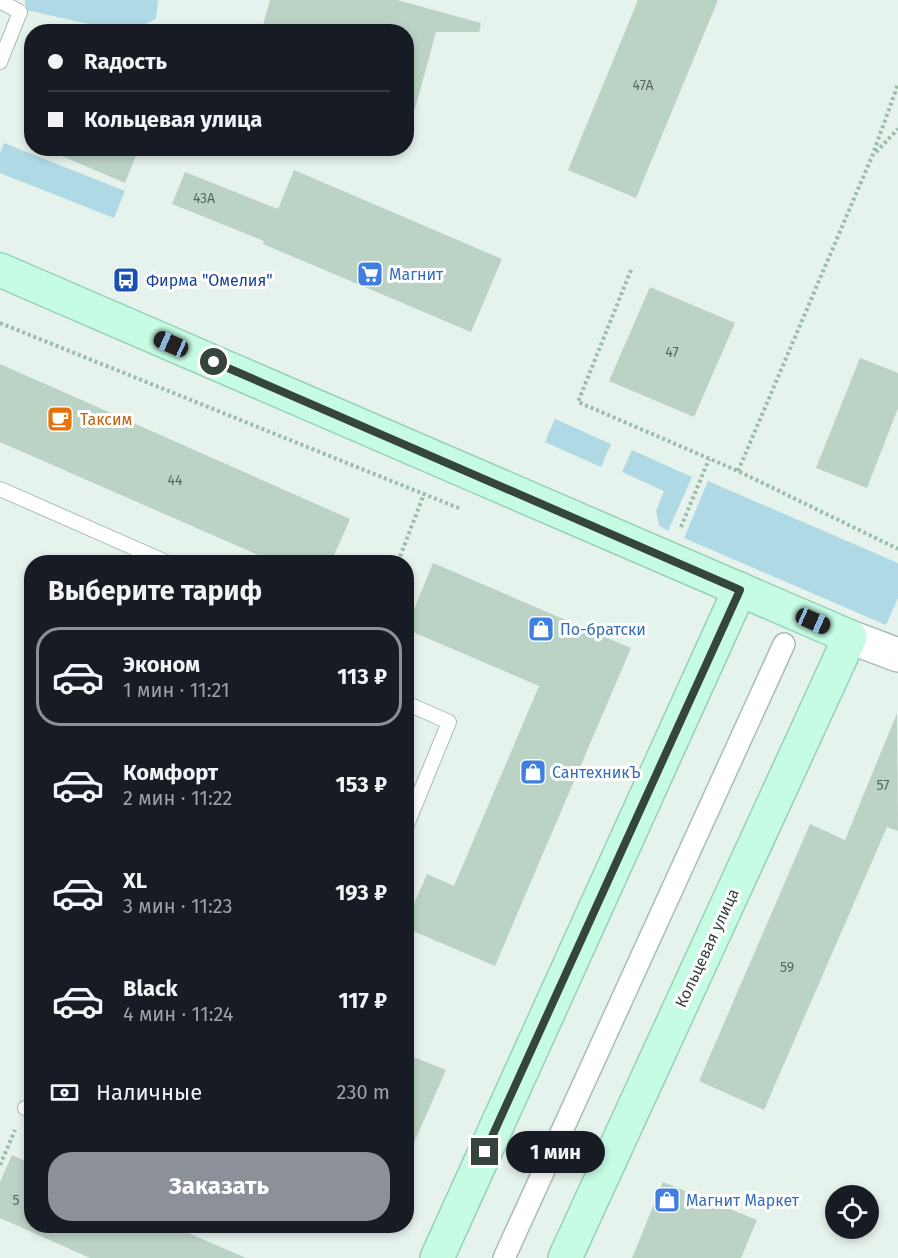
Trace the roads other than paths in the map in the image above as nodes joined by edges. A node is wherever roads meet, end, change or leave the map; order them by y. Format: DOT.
graph roads {
  1 [pos="0,1"];
  2 [pos="0,62"];
  3 [pos="0,270"];
  4 [pos="0,489"];
  5 [pos="150,555"];
  6 [pos="740,590"];
  7 [pos="850,637"];
  8 [pos="784,644"];
  9 [pos="898,655"];
  10 [pos="414,707"];
  11 [pos="414,807"];
  12 [pos="436,1258"];
  13 [pos="504,1258"];
  14 [pos="565,1258"];
  1 -- 2 [label="lane"];
  3 -- 6 [label="main road"];
  4 -- 5 [label="lane"];
  6 -- 7 [label="main road"];
  6 -- 12 [label="main road"];
  7 -- 9 [label="street"];
  7 -- 14 [label="main road, Кольцевая улица"];
  8 -- 13 [label="street"];
  10 -- 11 [label="lane"];
}
